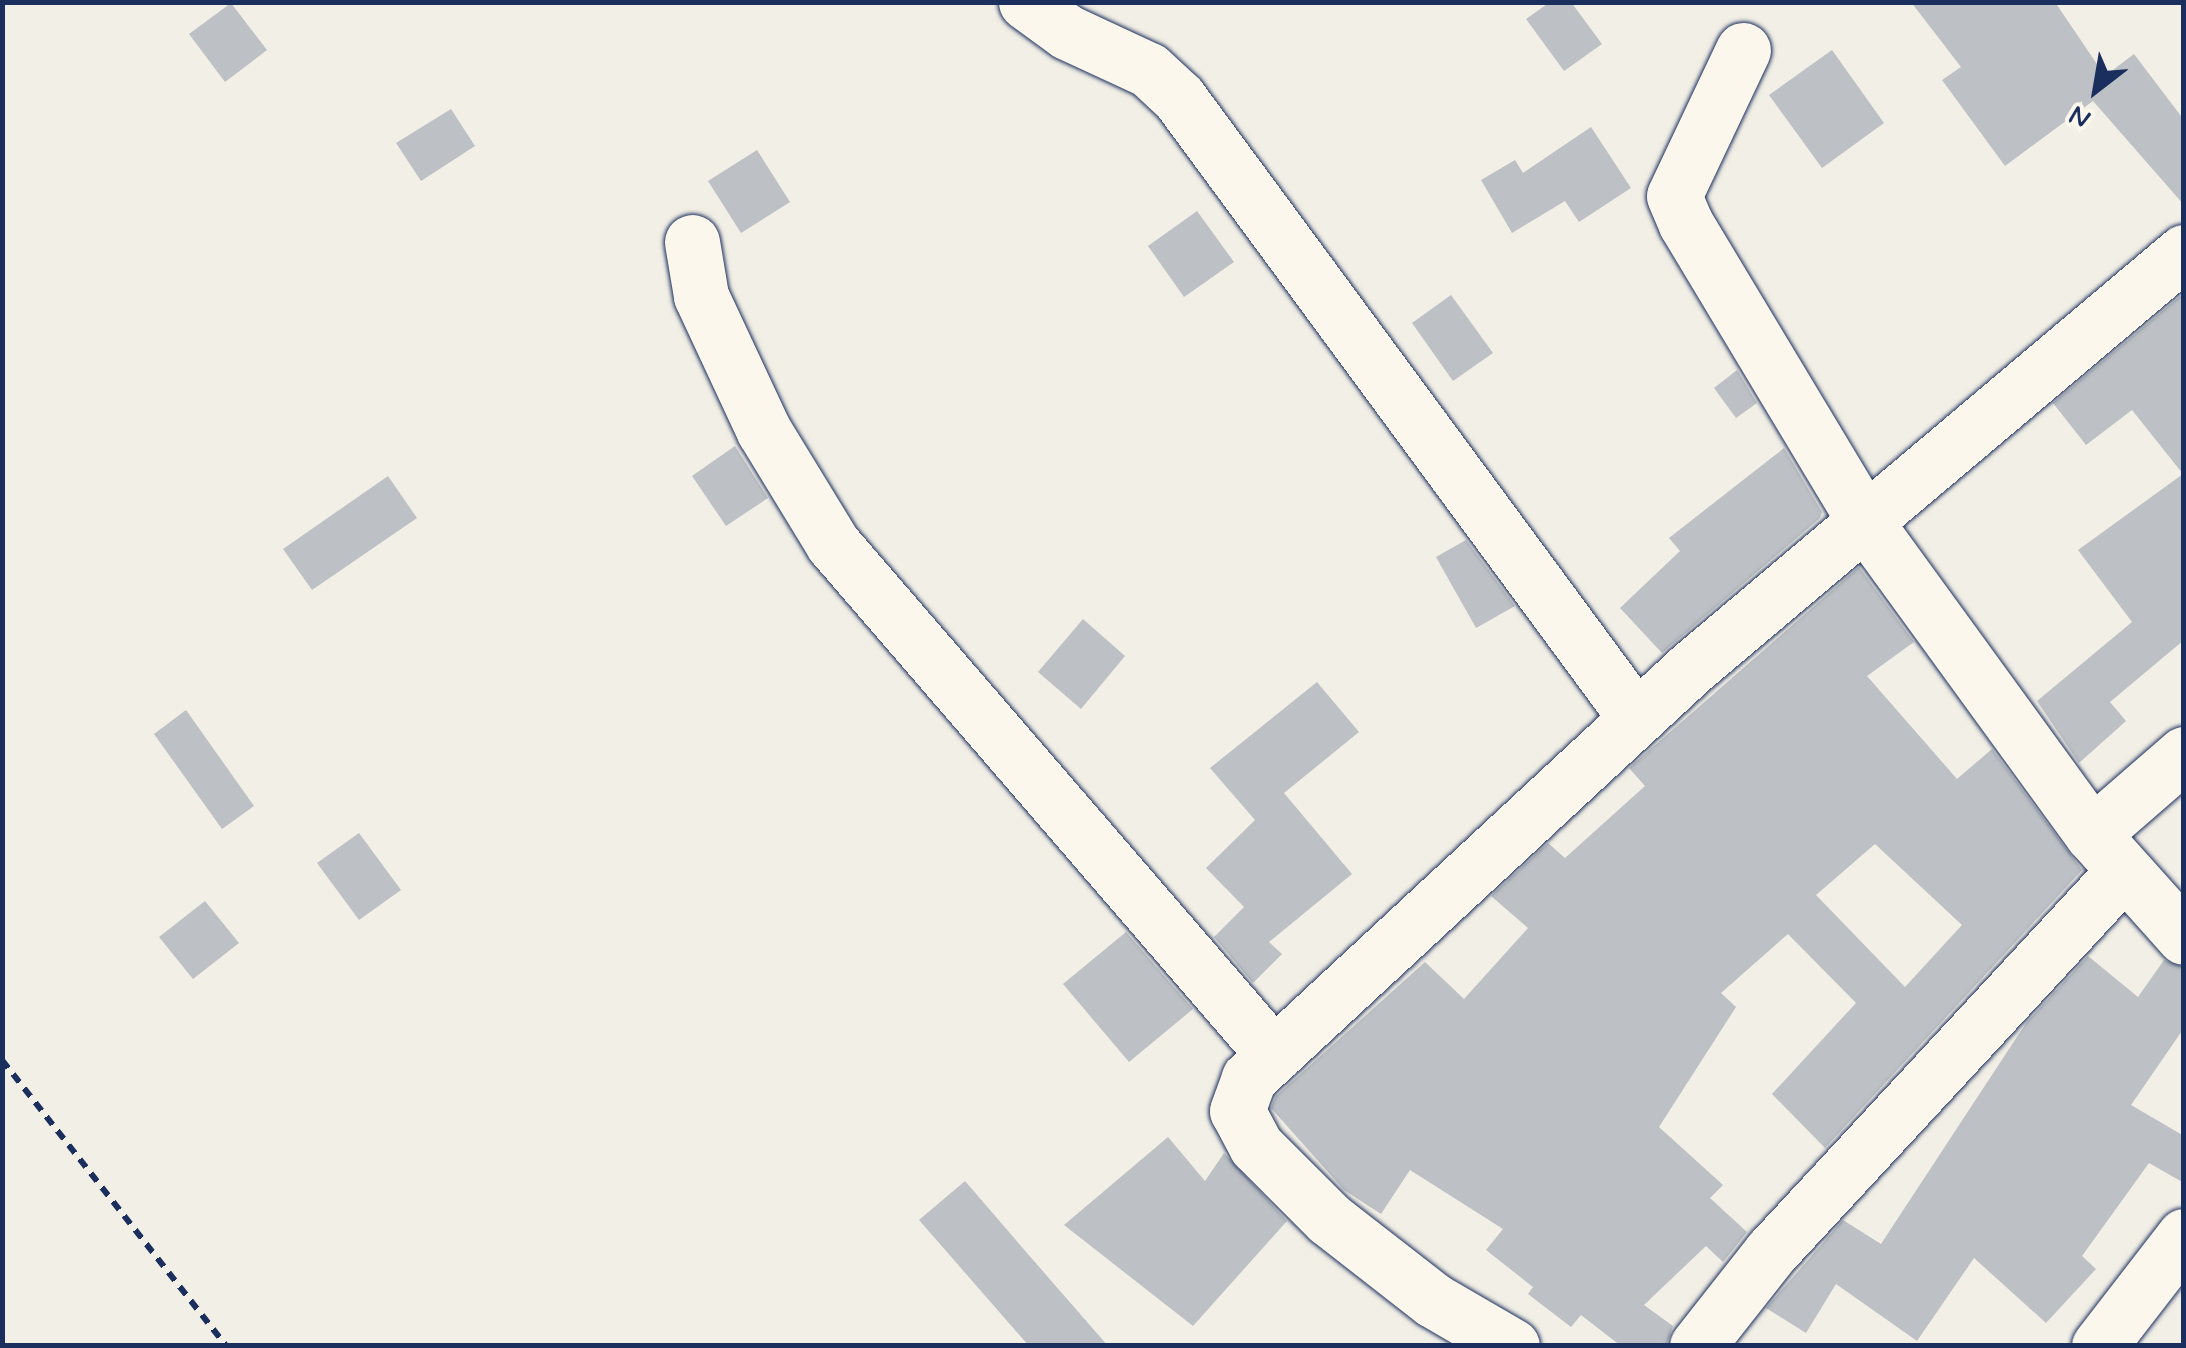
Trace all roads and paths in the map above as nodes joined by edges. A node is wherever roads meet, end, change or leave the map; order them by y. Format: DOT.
graph roads {
  1 [pos="1026,2"];
  2 [pos="1742,50"];
  3 [pos="692,242"];
  4 [pos="2184,252"];
  5 [pos="1862,519"];
  6 [pos="1636,718"];
  7 [pos="2184,754"];
  8 [pos="2107,853"];
  9 [pos="2184,937"];
  10 [pos="1274,1054"];
  11 [pos="2,1060"];
  12 [pos="2184,1236"];
  13 [pos="226,1346"];
  14 [pos="1512,1346"];
  15 [pos="1697,1346"];
  16 [pos="2099,1346"];
  1 -- 6 [label="street"];
  2 -- 5 [label="street"];
  3 -- 10 [label="street"];
  4 -- 5 [label="street"];
  5 -- 6 [label="street"];
  5 -- 8 [label="street"];
  6 -- 10 [label="street"];
  7 -- 8 [label="street"];
  8 -- 9 [label="street"];
  8 -- 15 [label="street"];
  10 -- 14 [label="street"];
  11 -- 13 [label="path"];
  12 -- 16 [label="street"];
}
